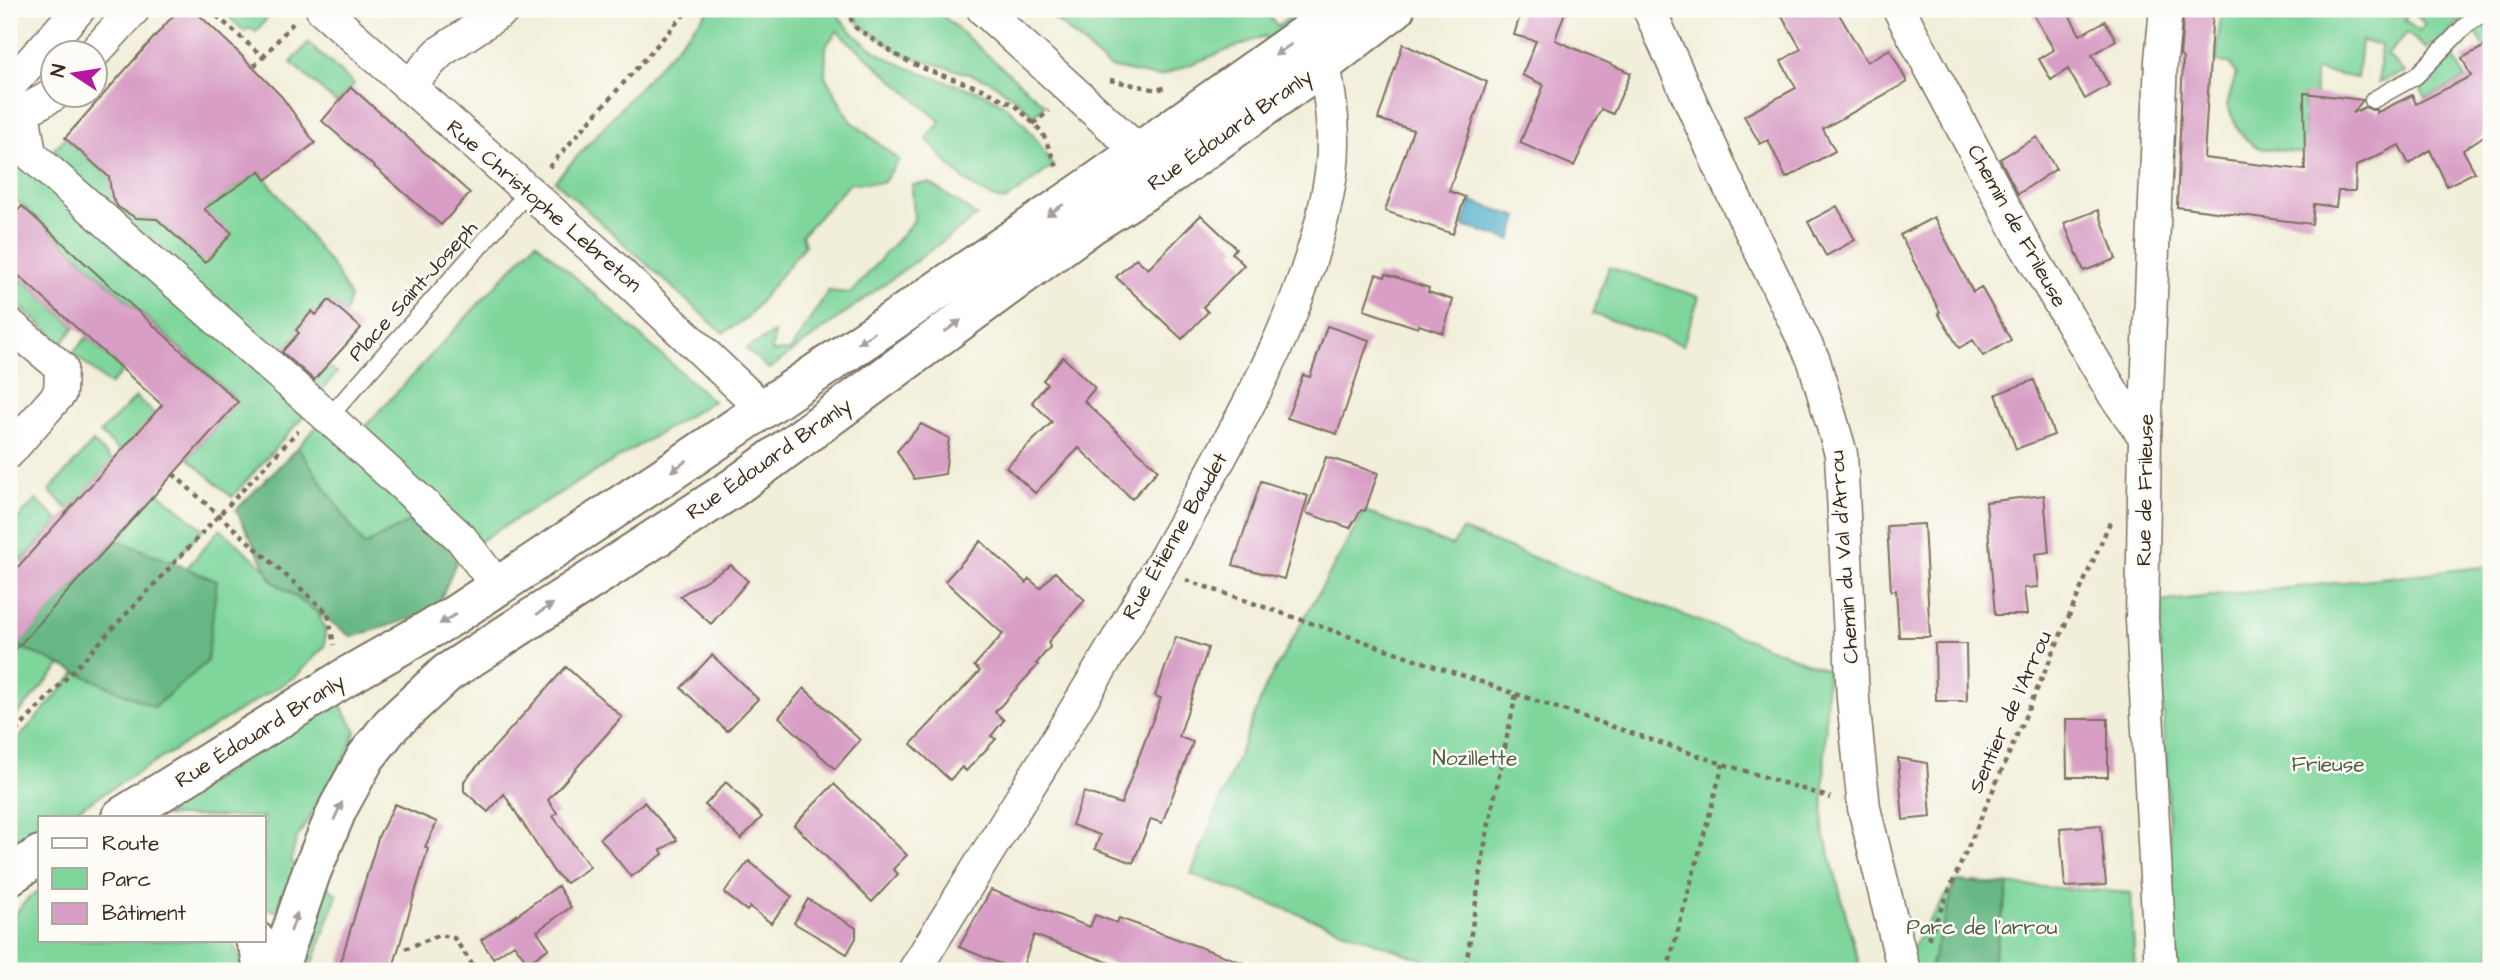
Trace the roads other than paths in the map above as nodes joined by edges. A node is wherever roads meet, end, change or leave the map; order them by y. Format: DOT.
graph roads {
  1 [pos="79,9"];
  2 [pos="134,9"];
  3 [pos="505,9"];
  4 [pos="983,9"];
  5 [pos="1649,9"];
  6 [pos="1899,9"];
  7 [pos="2166,9"];
  8 [pos="2490,9"];
  9 [pos="310,13"];
  10 [pos="1366,16"];
  11 [pos="108,38"];
  12 [pos="1324,64"];
  13 [pos="408,86"];
  14 [pos="38,96"];
  15 [pos="14,100"];
  16 [pos="2373,100"];
  17 [pos="1140,151"];
  18 [pos="1167,177"];
  19 [pos="528,192"];
  20 [pos="9,324"];
  21 [pos="762,408"];
  22 [pos="324,413"];
  23 [pos="2146,437"];
  24 [pos="9,452"];
  25 [pos="498,587"];
  26 [pos="123,816"];
  27 [pos="38,856"];
  28 [pos="9,876"];
  29 [pos="257,942"];
  30 [pos="1914,960"];
  31 [pos="263,971"];
  32 [pos="278,971"];
  33 [pos="914,971"];
  34 [pos="2161,971"];
  1 -- 15 [label="street"];
  2 -- 11 [label="street"];
  3 -- 13 [label="street"];
  4 -- 17 [label="street"];
  5 -- 30 [label="street, Chemin du Val d'Arrou"];
  6 -- 23 [label="street, Chemin de Frileuse"];
  7 -- 23 [label="street, Rue de Frileuse"];
  8 -- 16 [label="lane"];
  9 -- 13 [label="street, Rue Christophe Lebreton"];
  10 -- 12 [label="main road, Rue Édouard Branly"];
  10 -- 17 [label="main road, Rue Édouard Branly, one-way"];
  12 -- 18 [label="main road, Rue Édouard Branly"];
  12 -- 33 [label="street, Rue Étienne Baudet"];
  13 -- 19 [label="street, Rue Christophe Lebreton"];
  14 -- 15 [label="street"];
  15 -- 22 [label="street"];
  17 -- 18 [label="street"];
  17 -- 21 [label="main road, Rue Édouard Branly, one-way"];
  32 -- 18 [label="main road, Rue Édouard Branly, one-way"];
  19 -- 21 [label="street, Rue Christophe Lebreton"];
  19 -- 22 [label="lane, Place Saint-Joseph"];
  20 -- 24 [label="street"];
  21 -- 25 [label="main road, Rue Édouard Branly, one-way"];
  22 -- 25 [label="street"];
  23 -- 34 [label="street, Rue de Frileuse"];
  25 -- 26 [label="main road, Rue Édouard Branly, one-way"];
  27 -- 28 [label="main road"];
  29 -- 31 [label="main road"];
}
